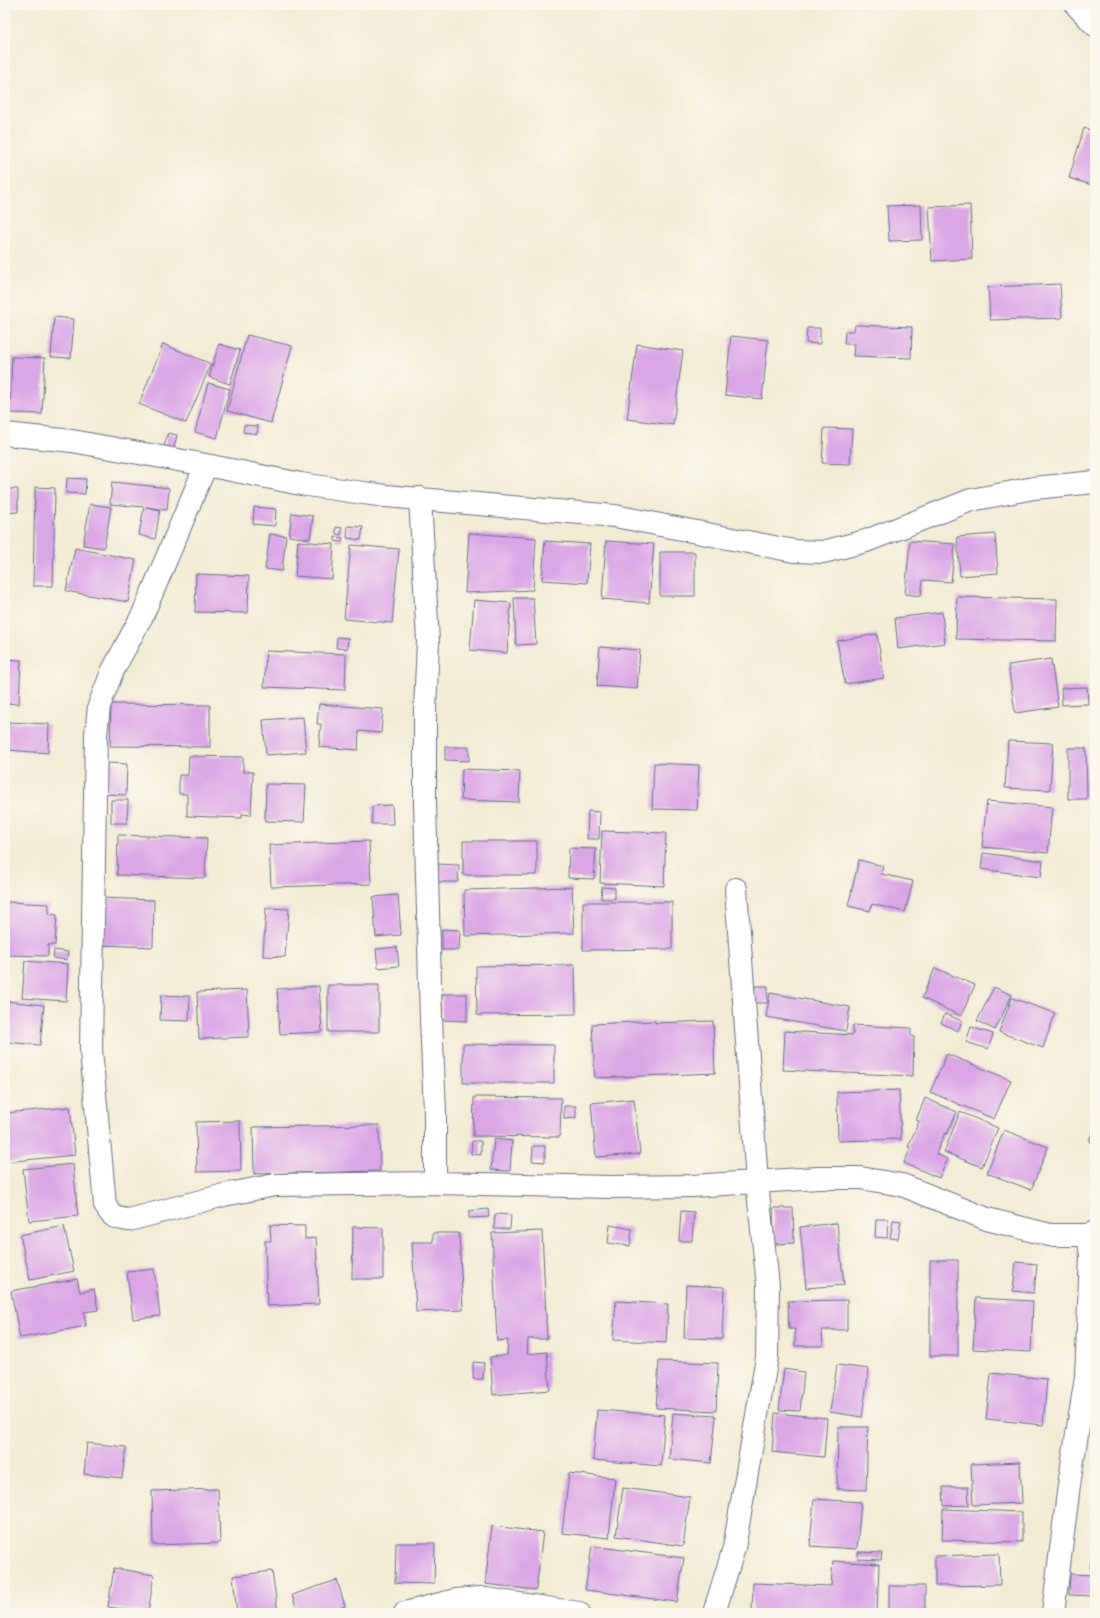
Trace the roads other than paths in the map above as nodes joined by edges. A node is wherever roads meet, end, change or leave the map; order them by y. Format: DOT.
graph roads {
  1 [pos="1076,5"];
  2 [pos="1095,24"];
  3 [pos="5,434"];
  4 [pos="206,465"];
  5 [pos="1095,482"];
  6 [pos="420,498"];
  7 [pos="736,889"];
  8 [pos="435,1182"];
  9 [pos="757,1182"];
  10 [pos="1091,1233"];
  11 [pos="405,1613"];
  12 [pos="579,1613"];
  13 [pos="714,1613"];
  14 [pos="1053,1613"];
  1 -- 2 [label="street"];
  3 -- 4 [label="street"];
  4 -- 6 [label="street"];
  4 -- 8 [label="street"];
  5 -- 6 [label="street"];
  6 -- 8 [label="street"];
  7 -- 9 [label="street"];
  8 -- 9 [label="street"];
  9 -- 10 [label="street"];
  9 -- 13 [label="street"];
  10 -- 14 [label="street"];
  11 -- 12 [label="street"];
}
